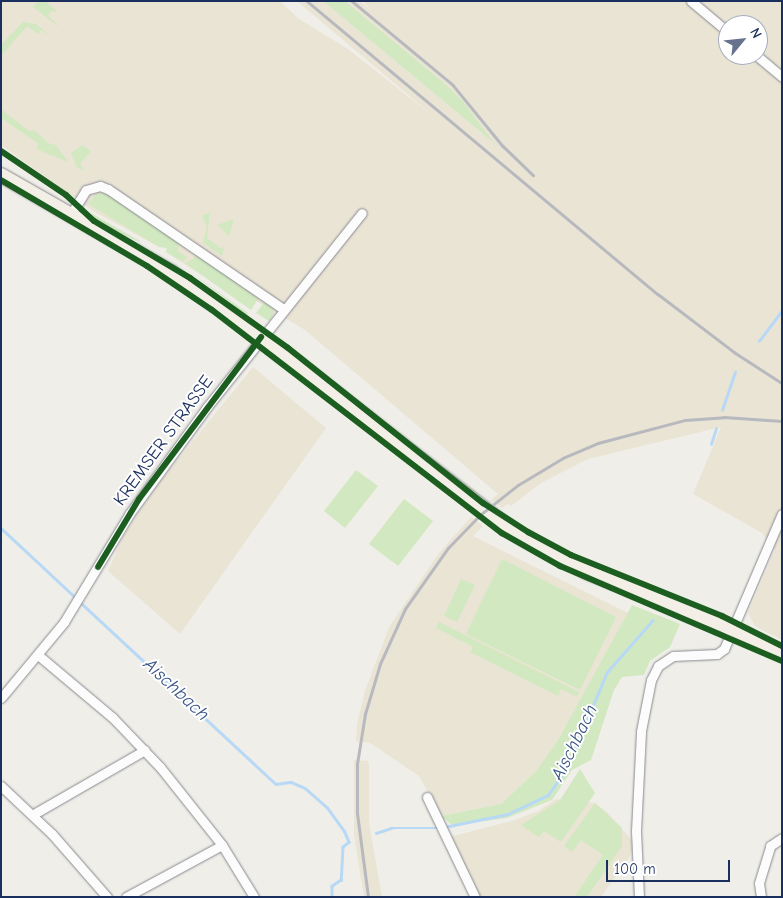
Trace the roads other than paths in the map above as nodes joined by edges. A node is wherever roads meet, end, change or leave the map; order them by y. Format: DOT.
graph roads {
  1 [pos="691,1"];
  2 [pos="718,24"];
  3 [pos="768,65"];
  4 [pos="782,76"];
  5 [pos="1,175"];
  6 [pos="71,214"];
  7 [pos="362,214"];
  8 [pos="283,309"];
  9 [pos="262,337"];
  10 [pos="782,514"];
  11 [pos="733,629"];
  12 [pos="782,653"];
  13 [pos="38,655"];
  14 [pos="1,698"];
  15 [pos="145,750"];
  16 [pos="1,786"];
  17 [pos="427,797"];
  18 [pos="32,815"];
  19 [pos="782,838"];
  20 [pos="222,845"];
  21 [pos="107,897"];
  22 [pos="126,897"];
  23 [pos="254,897"];
  24 [pos="475,897"];
  25 [pos="639,897"];
  26 [pos="761,897"];
  1 -- 2 [label="street"];
  3 -- 4 [label="street"];
  5 -- 6 [label="main road"];
  6 -- 8 [label="street"];
  6 -- 9 [label="main road"];
  7 -- 8 [label="street, KREMSER STRASSE"];
  8 -- 9 [label="street, KREMSER STRASSE"];
  9 -- 11 [label="main road"];
  9 -- 13 [label="street, KREMSER STRASSE"];
  10 -- 11 [label="street"];
  11 -- 12 [label="main road"];
  11 -- 25 [label="street"];
  13 -- 14 [label="street, KREMSER STRASSE"];
  13 -- 15 [label="street"];
  15 -- 18 [label="street"];
  15 -- 20 [label="street"];
  16 -- 18 [label="street"];
  17 -- 24 [label="street"];
  18 -- 21 [label="street"];
  19 -- 26 [label="street"];
  20 -- 22 [label="street"];
  20 -- 23 [label="street"];
}
